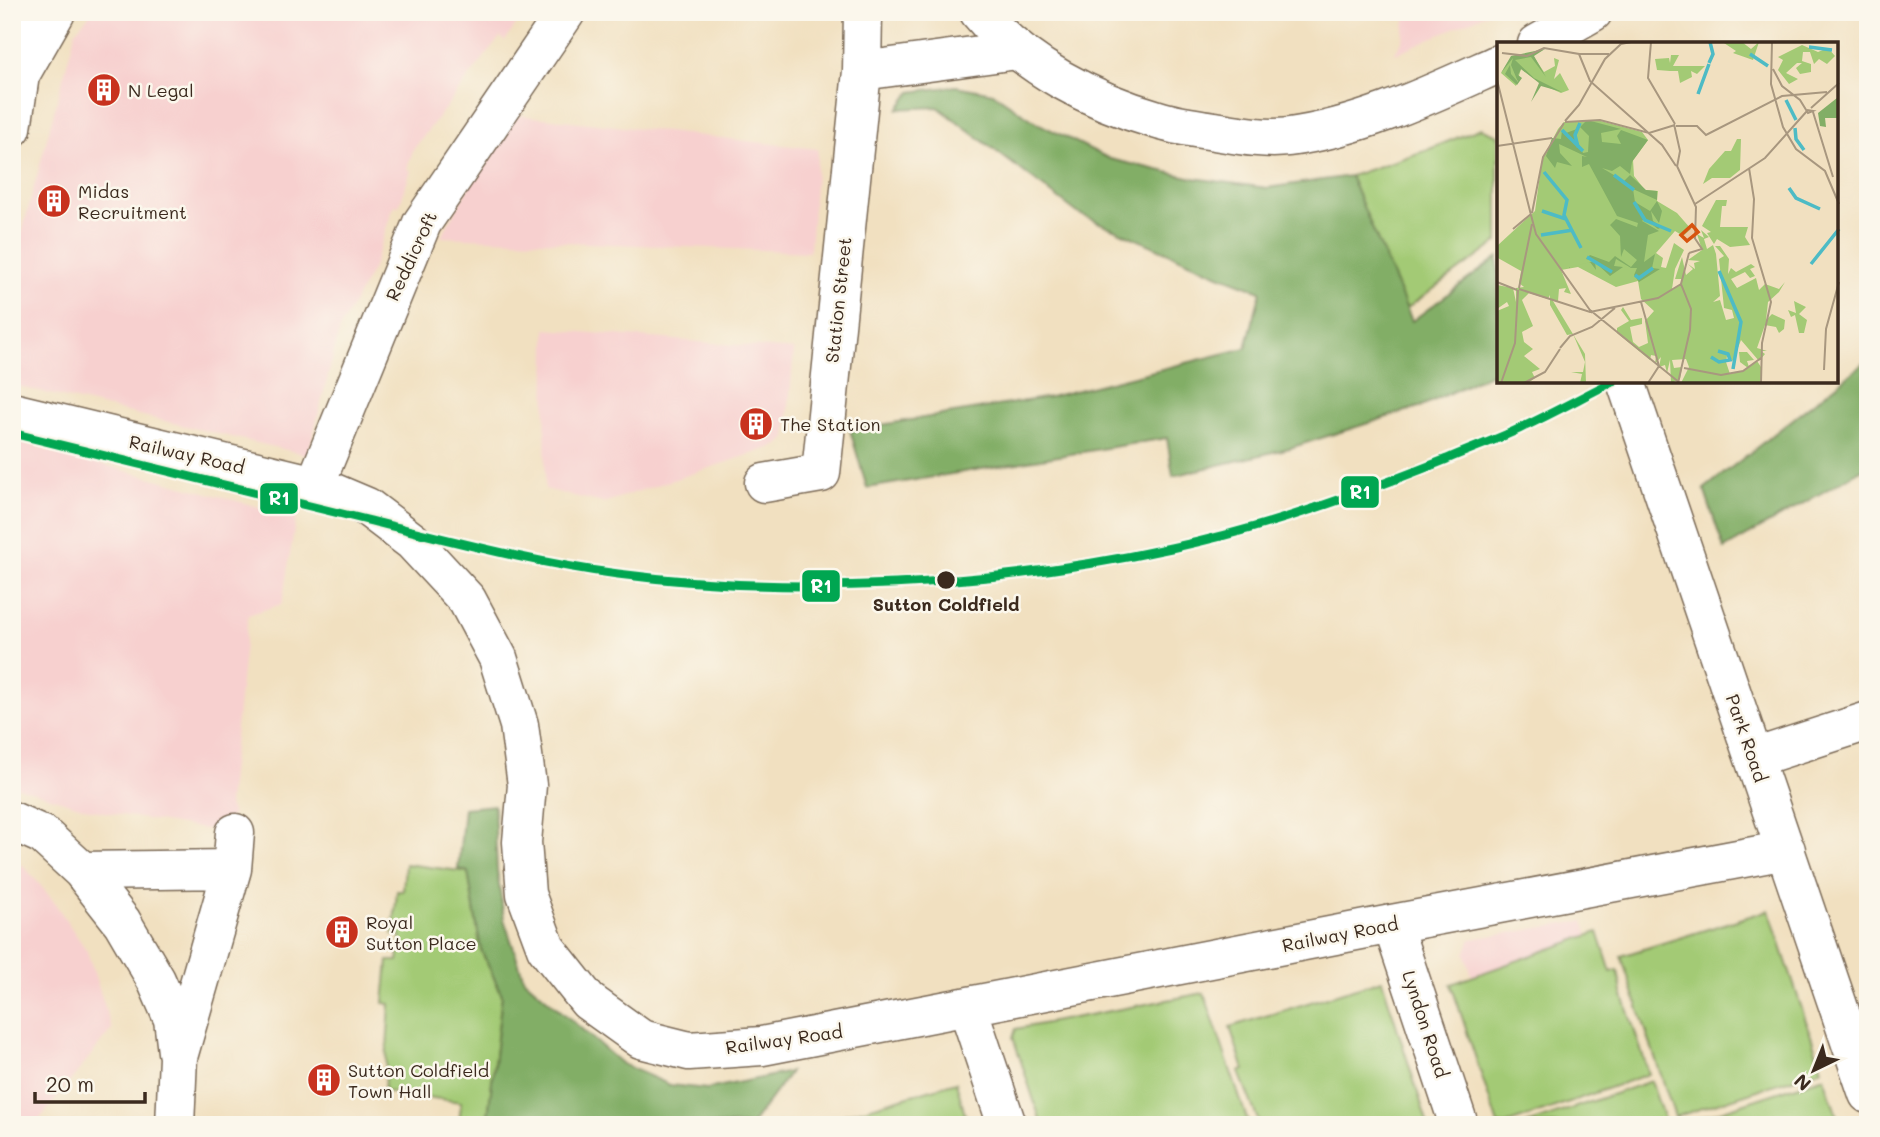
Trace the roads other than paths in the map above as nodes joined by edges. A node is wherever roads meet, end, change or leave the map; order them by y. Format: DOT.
graph roads {
  1 [pos="17,12"];
  2 [pos="56,12"];
  3 [pos="566,12"];
  4 [pos="863,12"];
  5 [pos="979,12"];
  6 [pos="1593,12"];
  7 [pos="1540,42"];
  8 [pos="1017,50"];
  9 [pos="1497,65"];
  10 [pos="862,71"];
  11 [pos="16,74"];
  12 [pos="12,128"];
  13 [pos="1626,383"];
  14 [pos="12,412"];
  15 [pos="764,483"];
  16 [pos="315,485"];
  17 [pos="1868,720"];
  18 [pos="1754,758"];
  19 [pos="12,821"];
  20 [pos="1786,850"];
  21 [pos="82,871"];
  22 [pos="1392,924"];
  23 [pos="968,1008"];
  24 [pos="178,1057"];
  25 [pos="1868,1094"];
  26 [pos="176,1125"];
  27 [pos="1007,1125"];
  28 [pos="1459,1125"];
  1 -- 11 [label="street"];
  2 -- 11 [label="street"];
  3 -- 16 [label="street, Reddicroft"];
  4 -- 10 [label="street, Station Street"];
  5 -- 8 [label="street"];
  6 -- 7 [label="street"];
  8 -- 9 [label="street"];
  8 -- 10 [label="street"];
  10 -- 15 [label="street, Station Street"];
  11 -- 12 [label="street"];
  13 -- 18 [label="street, Park Road"];
  14 -- 16 [label="street, Railway Road"];
  16 -- 23 [label="street, Railway Road"];
  17 -- 18 [label="street"];
  18 -- 20 [label="street, Park Road"];
  19 -- 21 [label="street"];
  20 -- 22 [label="street, Railway Road"];
  20 -- 25 [label="street, Park Road"];
  21 -- 24 [label="street"];
  21 -- 24 [label="street"];
  22 -- 23 [label="street, Railway Road"];
  22 -- 28 [label="street, Lyndon Road"];
  23 -- 27 [label="street"];
  24 -- 26 [label="street"];
}
